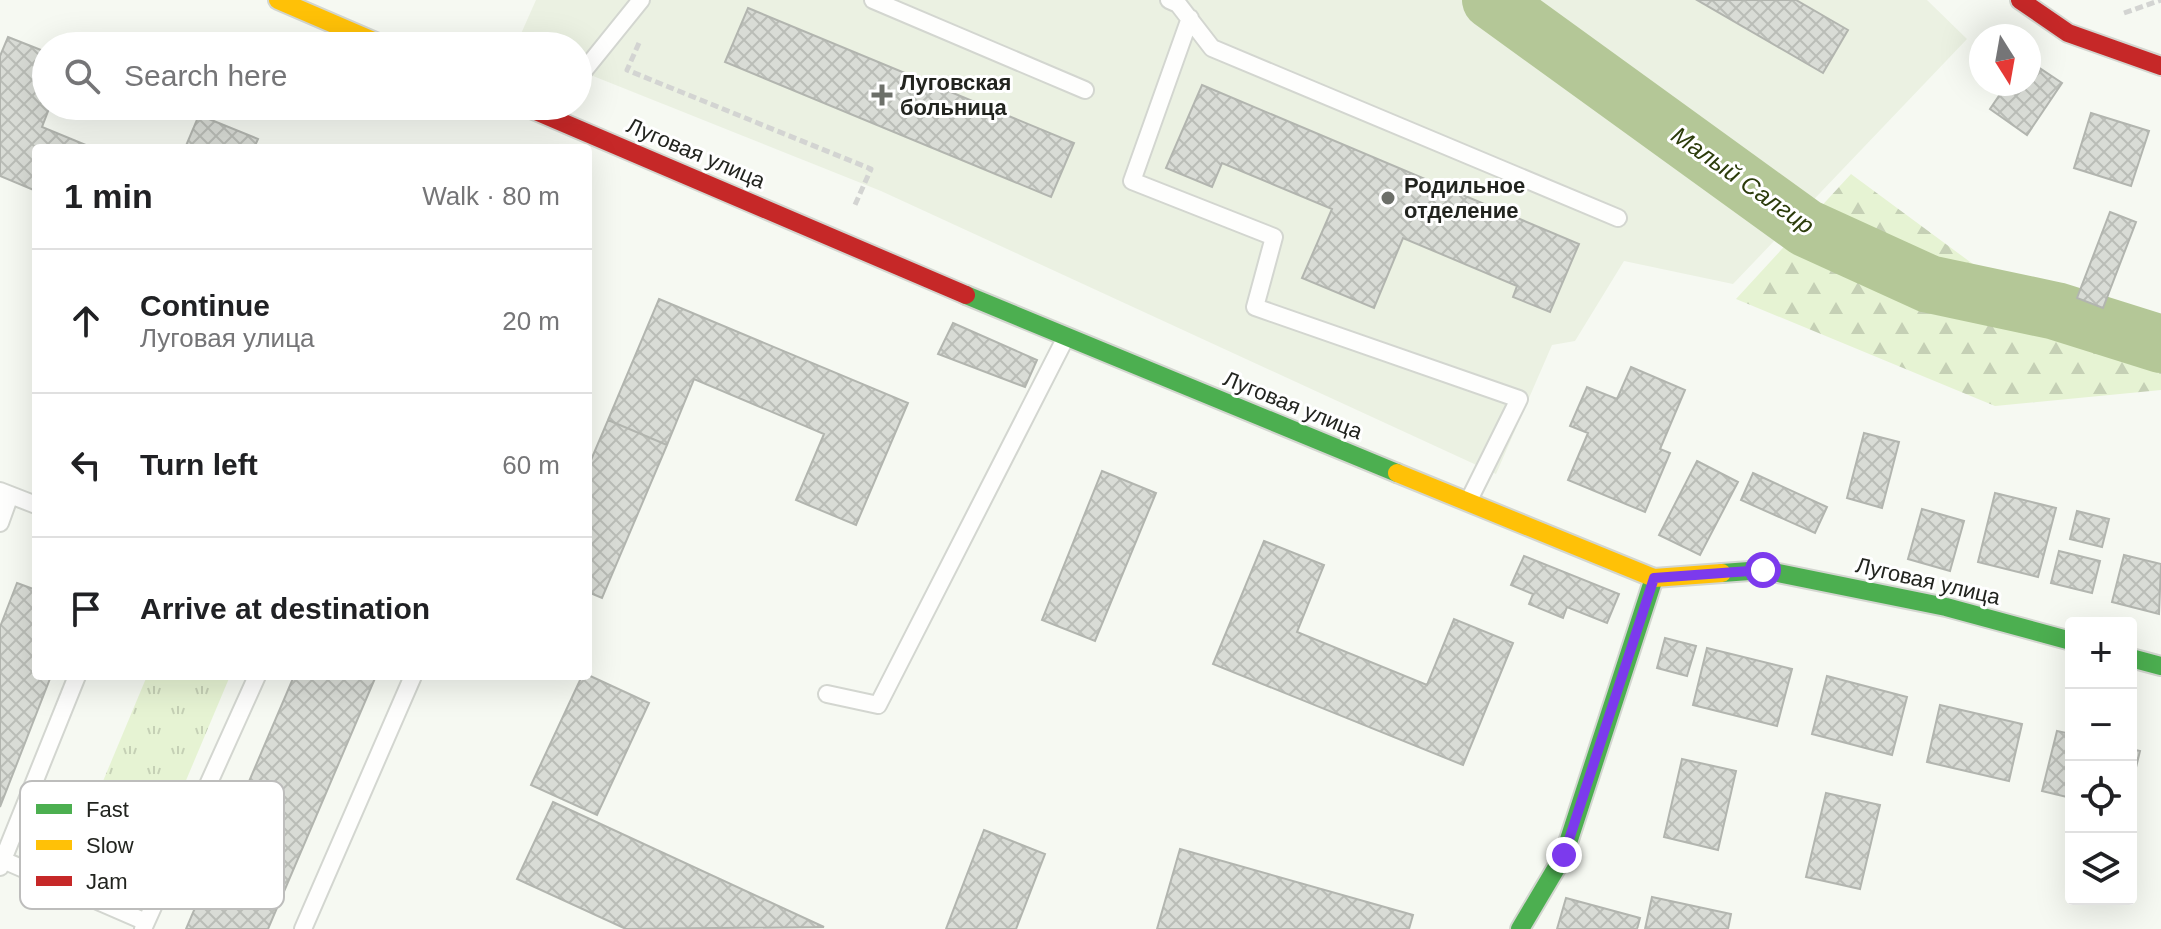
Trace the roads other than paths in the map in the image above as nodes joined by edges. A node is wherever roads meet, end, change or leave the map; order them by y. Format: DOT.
graph roads {
  1 [pos="278,0"];
  2 [pos="641,0"];
  3 [pos="1169,0"];
  4 [pos="2020,0"];
  5 [pos="882,2"];
  6 [pos="1190,18"];
  7 [pos="352,32"];
  8 [pos="592,61"];
  9 [pos="2161,66"];
  10 [pos="1085,90"];
  11 [pos="575,120"];
  12 [pos="1618,218"];
  13 [pos="1065,338"];
  14 [pos="5,493"];
  15 [pos="1468,502"];
  16 [pos="32,503"];
  17 [pos="0,523"];
  18 [pos="1654,578"];
  19 [pos="2065,639"];
  20 [pos="2137,660"];
  21 [pos="2161,666"];
  22 [pos="75,680"];
  23 [pos="255,680"];
  24 [pos="411,680"];
  25 [pos="827,694"];
  26 [pos="35,781"];
  27 [pos="210,781"];
  28 [pos="20,817"];
  29 [pos="1,864"];
  30 [pos="20,872"];
  31 [pos="106,909"];
  32 [pos="145,926"];
  33 [pos="303,929"];
  34 [pos="1520,929"];
  1 -- 7 [label="main road"];
  2 -- 8 [label="lane"];
  3 -- 6 [label="lane"];
  4 -- 9 [label="main road"];
  5 -- 10 [label="lane"];
  6 -- 12 [label="lane"];
  6 -- 15 [label="lane"];
  11 -- 13 [label="main road, Луговая улица"];
  13 -- 15 [label="main road, Луговая улица"];
  13 -- 25 [label="lane"];
  14 -- 16 [label="lane"];
  14 -- 17 [label="lane"];
  15 -- 18 [label="main road, Луговая улица"];
  18 -- 19 [label="main road, Луговая улица"];
  18 -- 34 [label="main road"];
  20 -- 21 [label="main road"];
  22 -- 26 [label="lane"];
  23 -- 27 [label="lane"];
  24 -- 33 [label="lane"];
  28 -- 29 [label="lane"];
  29 -- 30 [label="lane"];
  31 -- 32 [label="lane"];
}
